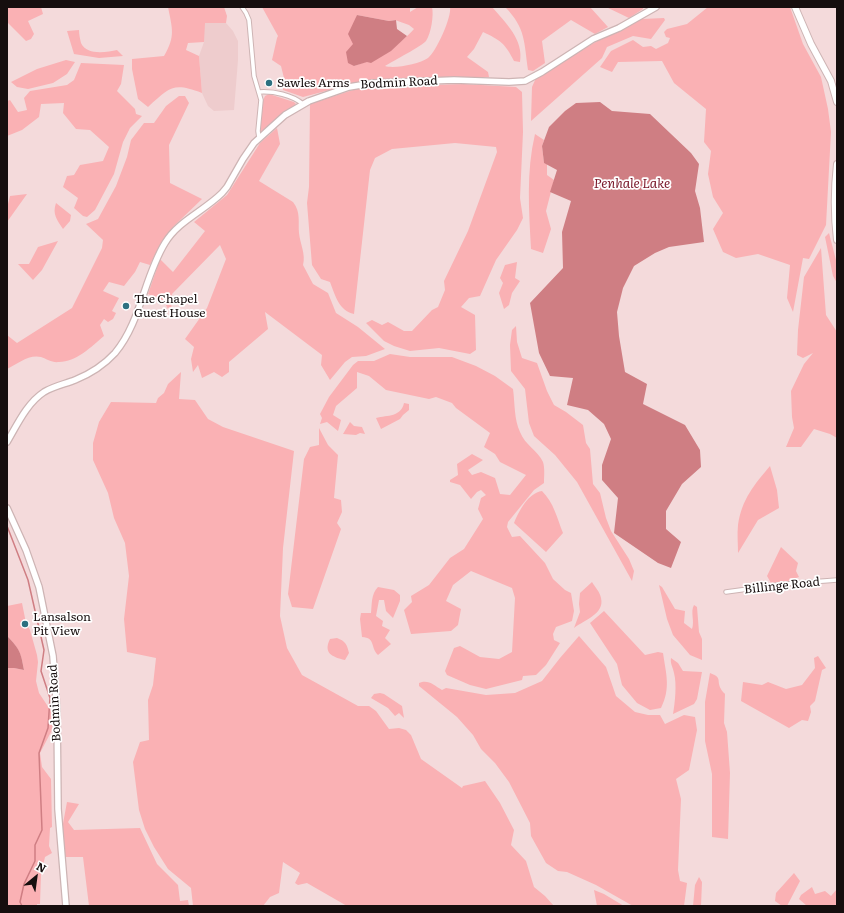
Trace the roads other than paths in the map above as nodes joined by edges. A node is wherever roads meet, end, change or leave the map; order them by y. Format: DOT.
graph roads {
  1 [pos="242,7"];
  2 [pos="656,7"];
  3 [pos="795,7"];
  4 [pos="259,92"];
  5 [pos="837,102"];
  6 [pos="303,104"];
  7 [pos="259,138"];
  8 [pos="837,164"];
  9 [pos="837,240"];
  10 [pos="7,442"];
  11 [pos="7,508"];
  12 [pos="837,580"];
  13 [pos="726,592"];
  14 [pos="66,906"];
  1 -- 4 [label="street"];
  2 -- 6 [label="main road, Bodmin Road"];
  3 -- 5 [label="highway"];
  4 -- 6 [label="street"];
  4 -- 7 [label="street"];
  6 -- 7 [label="main road, Bodmin Road"];
  7 -- 10 [label="main road, Bodmin Road"];
  8 -- 9 [label="highway"];
  11 -- 14 [label="main road, Bodmin Road"];
  12 -- 13 [label="street, Billinge Road"];
}
